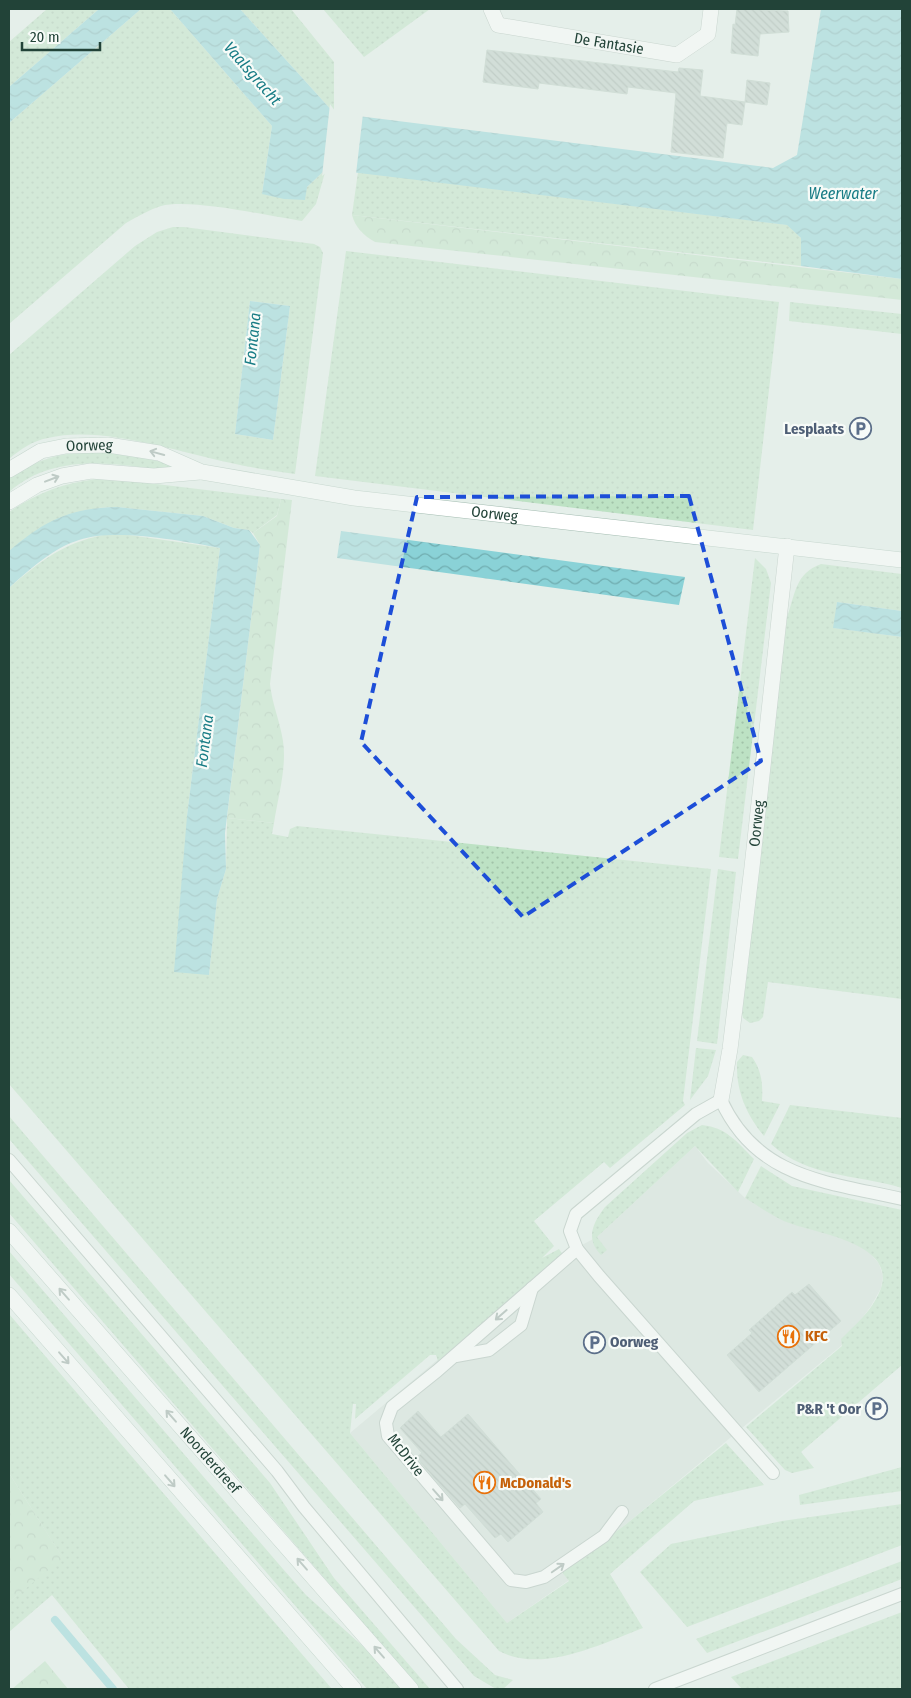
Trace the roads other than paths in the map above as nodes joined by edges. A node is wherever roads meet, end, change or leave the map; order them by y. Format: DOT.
graph roads {
  1 [pos="491,9"];
  2 [pos="711,9"];
  3 [pos="9,470"];
  4 [pos="202,472"];
  5 [pos="9,502"];
  6 [pos="787,546"];
  7 [pos="902,560"];
  8 [pos="721,1100"];
  9 [pos="9,1160"];
  10 [pos="902,1199"];
  11 [pos="9,1231"];
  12 [pos="577,1249"];
  13 [pos="532,1288"];
  14 [pos="9,1295"];
  15 [pos="454,1356"];
  16 [pos="773,1473"];
  17 [pos="622,1512"];
  18 [pos="902,1594"];
  19 [pos="354,1689"];
  20 [pos="411,1689"];
  21 [pos="457,1689"];
  22 [pos="655,1689"];
  1 -- 2 [label="street, De Fantasie"];
  4 -- 3 [label="street, Oorweg, one-way"];
  5 -- 4 [label="street, Oorweg, one-way"];
  4 -- 6 [label="street, Oorweg"];
  6 -- 7 [label="street, Oorweg"];
  6 -- 8 [label="street, Oorweg"];
  8 -- 10 [label="lane"];
  8 -- 12 [label="lane"];
  9 -- 21 [label="lane"];
  20 -- 11 [label="street, Noorderdreef, one-way"];
  12 -- 13 [label="lane, McDrive"];
  12 -- 16 [label="lane"];
  13 -- 15 [label="lane, McDrive, one-way"];
  13 -- 15 [label="lane"];
  14 -- 19 [label="street, one-way"];
  15 -- 17 [label="lane, McDrive, one-way"];
  18 -- 22 [label="lane"];
}
